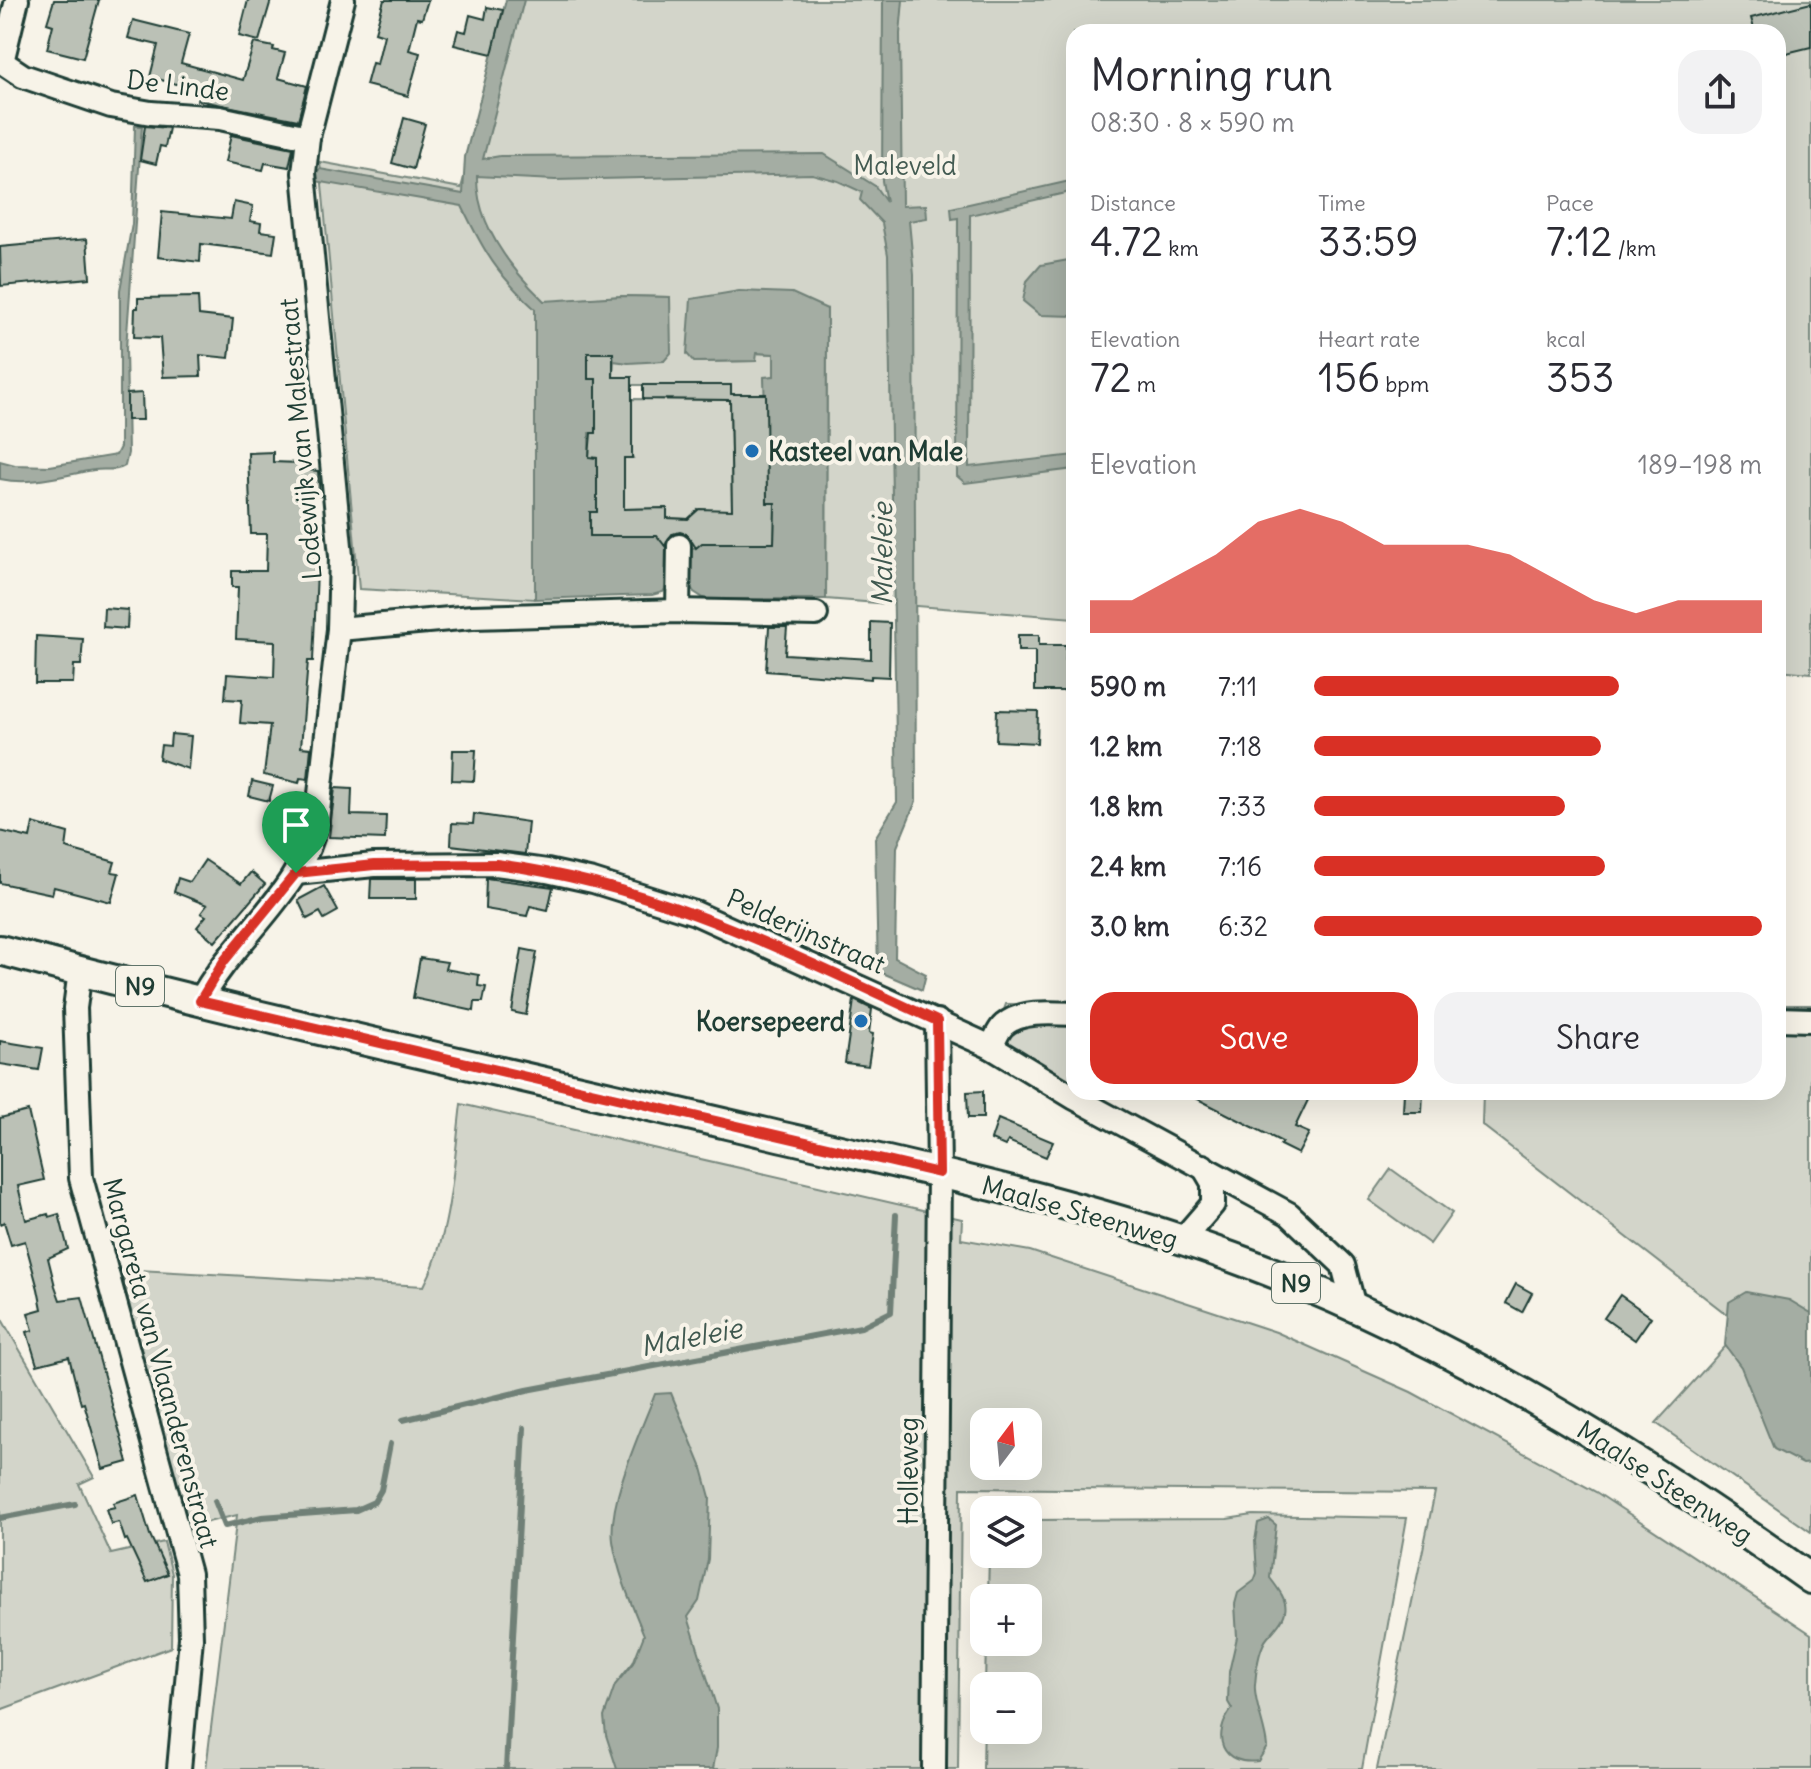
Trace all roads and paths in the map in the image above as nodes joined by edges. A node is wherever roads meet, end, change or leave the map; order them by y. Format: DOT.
graph roads {
  1 [pos="17,0"];
  2 [pos="343,0"];
  3 [pos="1,63"];
  4 [pos="308,137"];
  5 [pos="679,546"];
  6 [pos="679,604"];
  7 [pos="816,614"];
  8 [pos="339,629"];
  9 [pos="296,873"];
  10 [pos="0,950"];
  11 [pos="80,971"];
  12 [pos="200,1001"];
  13 [pos="1066,1014"];
  14 [pos="1786,1019"];
  15 [pos="1811,1020"];
  16 [pos="937,1021"];
  17 [pos="991,1047"];
  18 [pos="1066,1093"];
  19 [pos="1079,1100"];
  20 [pos="1203,1166"];
  21 [pos="939,1173"];
  22 [pos="1182,1240"];
  23 [pos="1354,1307"];
  24 [pos="1811,1579"];
  25 [pos="179,1769"];
  26 [pos="934,1769"];
  1 -- 3 [label="street"];
  2 -- 4 [label="street, Lodewijk van Malestraat"];
  3 -- 4 [label="street, De Linde"];
  4 -- 8 [label="street, Lodewijk van Malestraat"];
  5 -- 6 [label="street"];
  6 -- 7 [label="street"];
  6 -- 8 [label="street"];
  8 -- 9 [label="street, Lodewijk van Malestraat"];
  9 -- 12 [label="street"];
  9 -- 16 [label="street, Pelderijnstraat"];
  10 -- 11 [label="main road, Maalse Steenweg / N9"];
  11 -- 12 [label="main road, Maalse Steenweg / N9"];
  11 -- 25 [label="street, Margareta van Vlaanderenstraat"];
  12 -- 21 [label="main road, Maalse Steenweg / N9"];
  13 -- 17 [label="street"];
  14 -- 15 [label="street"];
  16 -- 17 [label="street, Pelderijnstraat"];
  16 -- 21 [label="street, Holleweg"];
  17 -- 18 [label="street, Pelderijnstraat"];
  19 -- 20 [label="street, Pelderijnstraat"];
  20 -- 22 [label="street"];
  20 -- 23 [label="street, Pelderijnstraat"];
  21 -- 22 [label="main road, Maalse Steenweg / N9"];
  21 -- 26 [label="street, Holleweg"];
  22 -- 23 [label="main road, Maalse Steenweg / N9"];
  23 -- 24 [label="main road, Maalse Steenweg / N9"];
}
